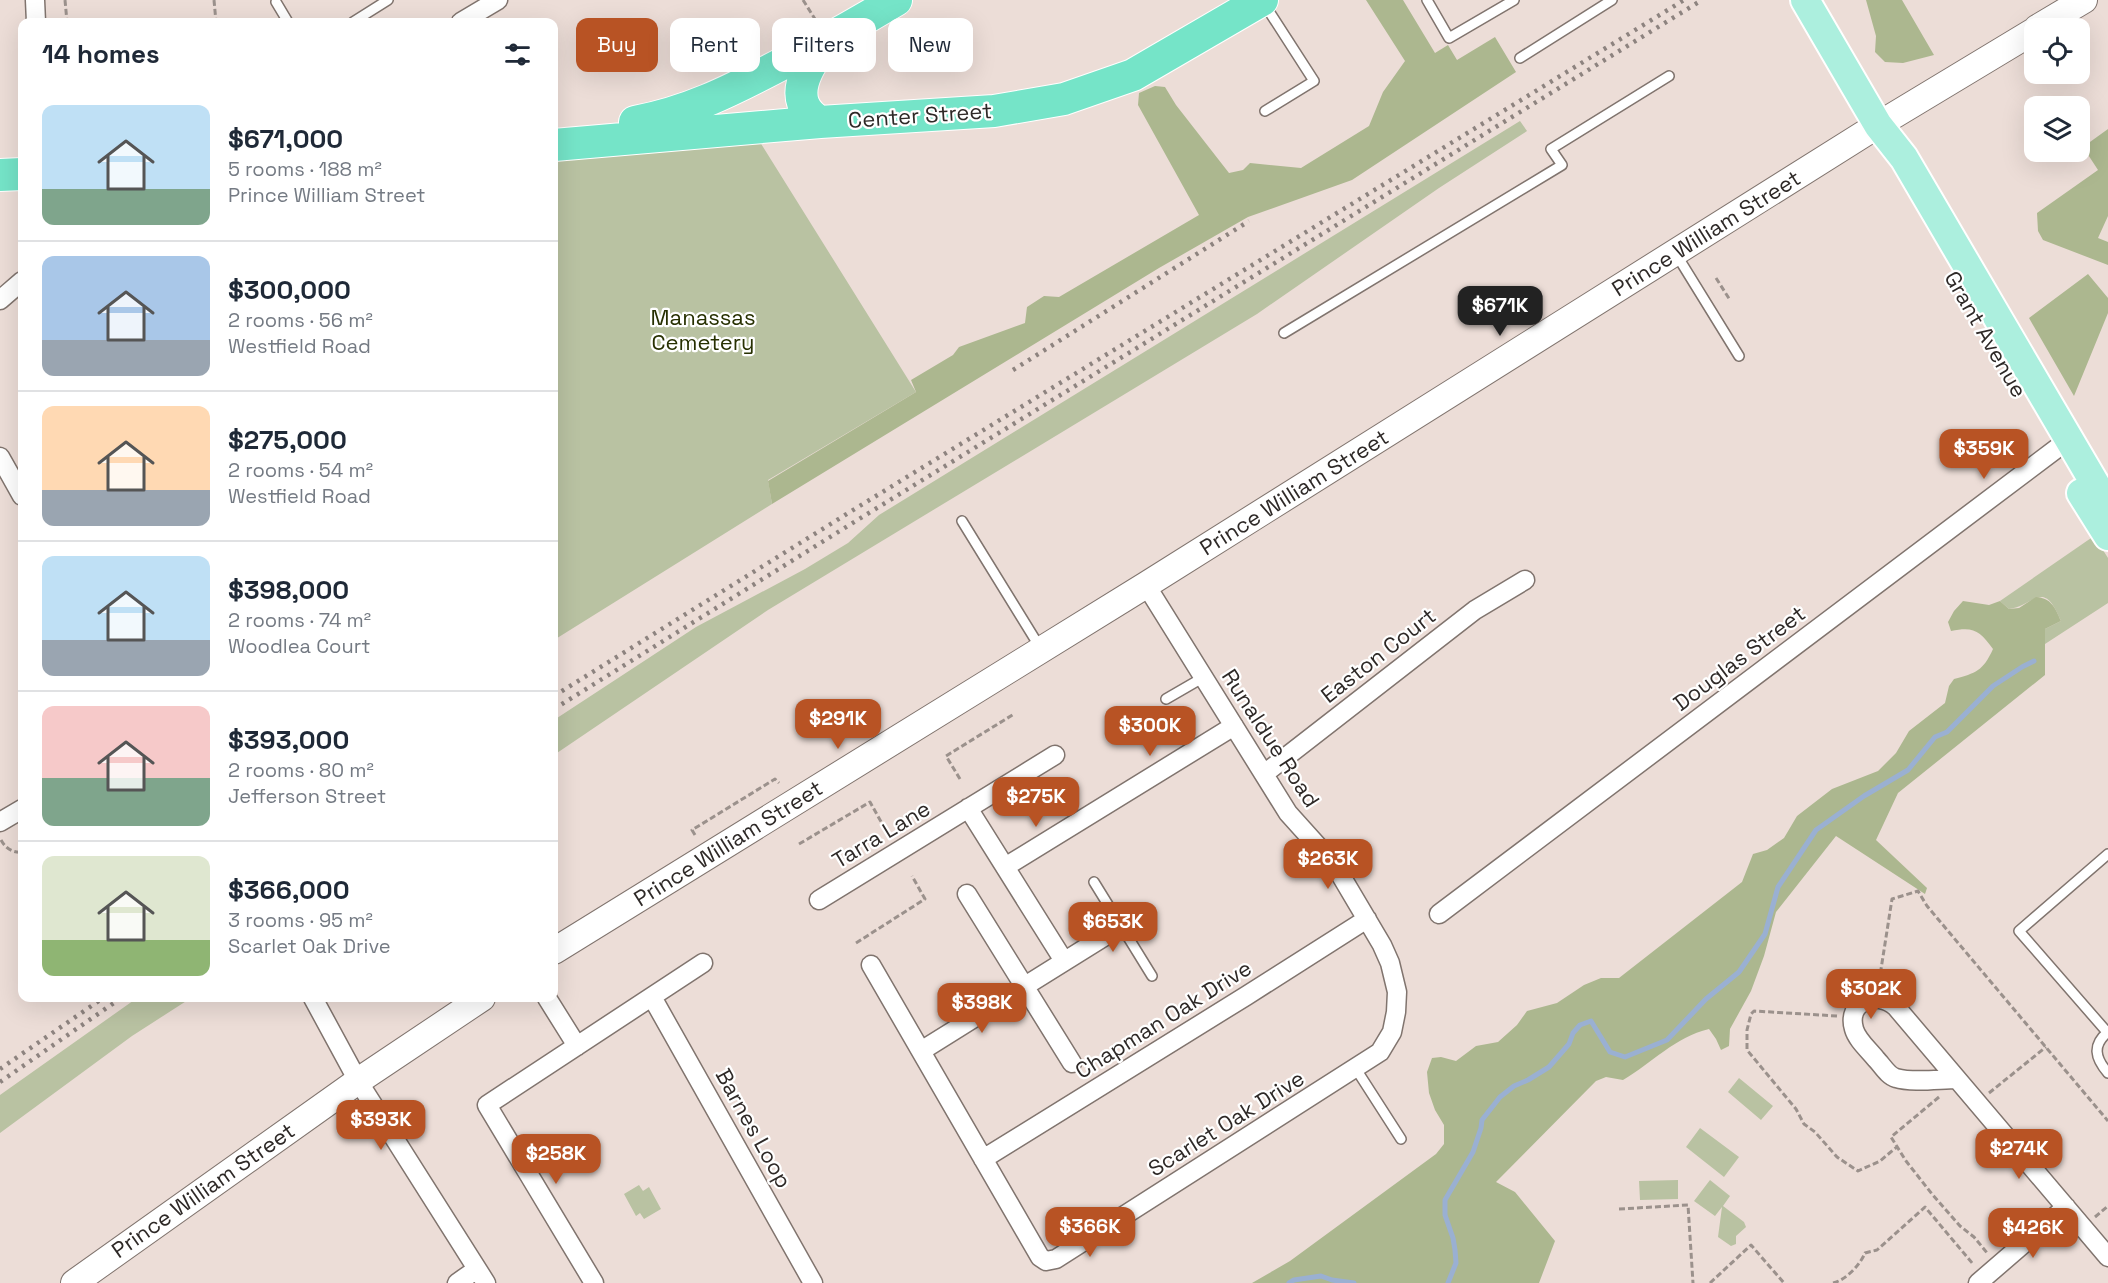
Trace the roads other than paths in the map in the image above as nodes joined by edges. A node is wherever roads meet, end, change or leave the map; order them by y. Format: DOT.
graph roads {
  1 [pos="34,0"];
  2 [pos="388,0"];
  3 [pos="896,0"];
  4 [pos="1262,0"];
  5 [pos="1427,0"];
  6 [pos="1514,0"];
  7 [pos="1612,0"];
  8 [pos="1805,0"];
  9 [pos="2084,0"];
  10 [pos="276,2"];
  11 [pos="486,3"];
  12 [pos="36,18"];
  13 [pos="286,18"];
  14 [pos="359,18"];
  15 [pos="466,18"];
  16 [pos="854,18"];
  17 [pos="2054,18"];
  18 [pos="2024,36"];
  19 [pos="1520,58"];
  20 [pos="772,63"];
  21 [pos="806,72"];
  22 [pos="1669,76"];
  23 [pos="1265,111"];
  24 [pos="820,122"];
  25 [pos="1878,125"];
  26 [pos="558,131"];
  27 [pos="558,145"];
  28 [pos="18,174"];
  29 [pos="0,175"];
  30 [pos="1676,252"];
  31 [pos="18,284"];
  32 [pos="0,300"];
  33 [pos="1284,333"];
  34 [pos="1739,356"];
  35 [pos="2061,445"];
  36 [pos="0,457"];
  37 [pos="18,489"];
  38 [pos="2108,506"];
  39 [pos="962,520"];
  40 [pos="2108,536"];
  41 [pos="1525,580"];
  42 [pos="1146,585"];
  43 [pos="1041,650"];
  44 [pos="1204,677"];
  45 [pos="1166,699"];
  46 [pos="1234,726"];
  47 [pos="1055,755"];
  48 [pos="1264,774"];
  49 [pos="968,808"];
  50 [pos="18,811"];
  51 [pos="0,822"];
  52 [pos="2108,854"];
  53 [pos="1005,867"];
  54 [pos="1094,882"];
  55 [pos="967,894"];
  56 [pos="819,900"];
  57 [pos="1142,913"];
  58 [pos="1439,914"];
  59 [pos="1367,919"];
  60 [pos="1121,926"];
  61 [pos="558,949"];
  62 [pos="1064,962"];
  63 [pos="704,963"];
  64 [pos="871,964"];
  65 [pos="1152,976"];
  66 [pos="1024,986"];
  67 [pos="652,997"];
  68 [pos="316,1002"];
  69 [pos="476,1002"];
  70 [pos="550,1002"];
  71 [pos="1396,1012"];
  72 [pos="2108,1032"];
  73 [pos="577,1046"];
  74 [pos="921,1051"];
  75 [pos="1072,1063"];
  76 [pos="1356,1068"];
  77 [pos="2108,1073"];
  78 [pos="1958,1080"];
  79 [pos="358,1081"];
  80 [pos="1401,1139"];
  81 [pos="983,1159"];
  82 [pos="2066,1207"];
  83 [pos="2108,1257"];
  84 [pos="481,1276"];
  85 [pos="1981,1280"];
  86 [pos="74,1283"];
  87 [pos="457,1283"];
  88 [pos="594,1283"];
  89 [pos="813,1283"];
  1 -- 12 [label="street"];
  2 -- 14 [label="lane"];
  3 -- 16 [label="highway"];
  4 -- 23 [label="lane"];
  4 -- 24 [label="highway, Center Street"];
  5 -- 6 [label="lane"];
  7 -- 19 [label="lane"];
  8 -- 25 [label="main road, Grant Avenue"];
  9 -- 17 [label="street, Prince William Street"];
  10 -- 13 [label="lane"];
  11 -- 15 [label="street"];
  18 -- 25 [label="street, Prince William Street"];
  20 -- 26 [label="highway"];
  21 -- 24 [label="highway"];
  22 -- 33 [label="lane"];
  24 -- 27 [label="highway, Center Street"];
  25 -- 30 [label="street, Prince William Street"];
  25 -- 35 [label="main road, Grant Avenue"];
  28 -- 29 [label="highway"];
  30 -- 34 [label="lane"];
  30 -- 42 [label="street, Prince William Street"];
  31 -- 32 [label="street"];
  35 -- 38 [label="main road, Grant Avenue"];
  35 -- 40 [label="main road, Grant Avenue"];
  35 -- 58 [label="street, Douglas Street"];
  36 -- 37 [label="street"];
  39 -- 43 [label="lane"];
  41 -- 48 [label="street, Easton Court"];
  42 -- 43 [label="street, Prince William Street"];
  42 -- 44 [label="street, Runaldue Road"];
  43 -- 61 [label="street, Prince William Street"];
  44 -- 45 [label="lane"];
  44 -- 46 [label="street, Runaldue Road"];
  46 -- 48 [label="street, Runaldue Road"];
  46 -- 53 [label="street"];
  47 -- 49 [label="street, Tarra Lane"];
  48 -- 59 [label="street, Runaldue Road"];
  49 -- 53 [label="street"];
  49 -- 56 [label="street, Tarra Lane"];
  50 -- 51 [label="street"];
  52 -- 72 [label="lane"];
  53 -- 62 [label="street"];
  54 -- 60 [label="lane"];
  55 -- 66 [label="street"];
  57 -- 60 [label="street"];
  59 -- 71 [label="street, Runaldue Road"];
  59 -- 81 [label="street, Chapman Oak Drive"];
  60 -- 62 [label="street"];
  60 -- 65 [label="lane"];
  62 -- 66 [label="street"];
  63 -- 67 [label="street"];
  64 -- 74 [label="street, Scarlet Oak Drive"];
  66 -- 74 [label="street"];
  66 -- 75 [label="street"];
  67 -- 73 [label="street"];
  67 -- 89 [label="street, Barnes Loop"];
  68 -- 79 [label="street"];
  69 -- 79 [label="street, Prince William Street"];
  70 -- 73 [label="street"];
  71 -- 76 [label="street, Scarlet Oak Drive"];
  72 -- 77 [label="lane"];
  73 -- 88 [label="street"];
  74 -- 81 [label="street, Scarlet Oak Drive"];
  76 -- 80 [label="lane"];
  76 -- 81 [label="street, Scarlet Oak Drive"];
  78 -- 78 [label="street"];
  78 -- 82 [label="street"];
  79 -- 84 [label="street"];
  79 -- 86 [label="street, Prince William Street"];
  82 -- 83 [label="street"];
  82 -- 85 [label="street"];
  84 -- 87 [label="street"];
}
